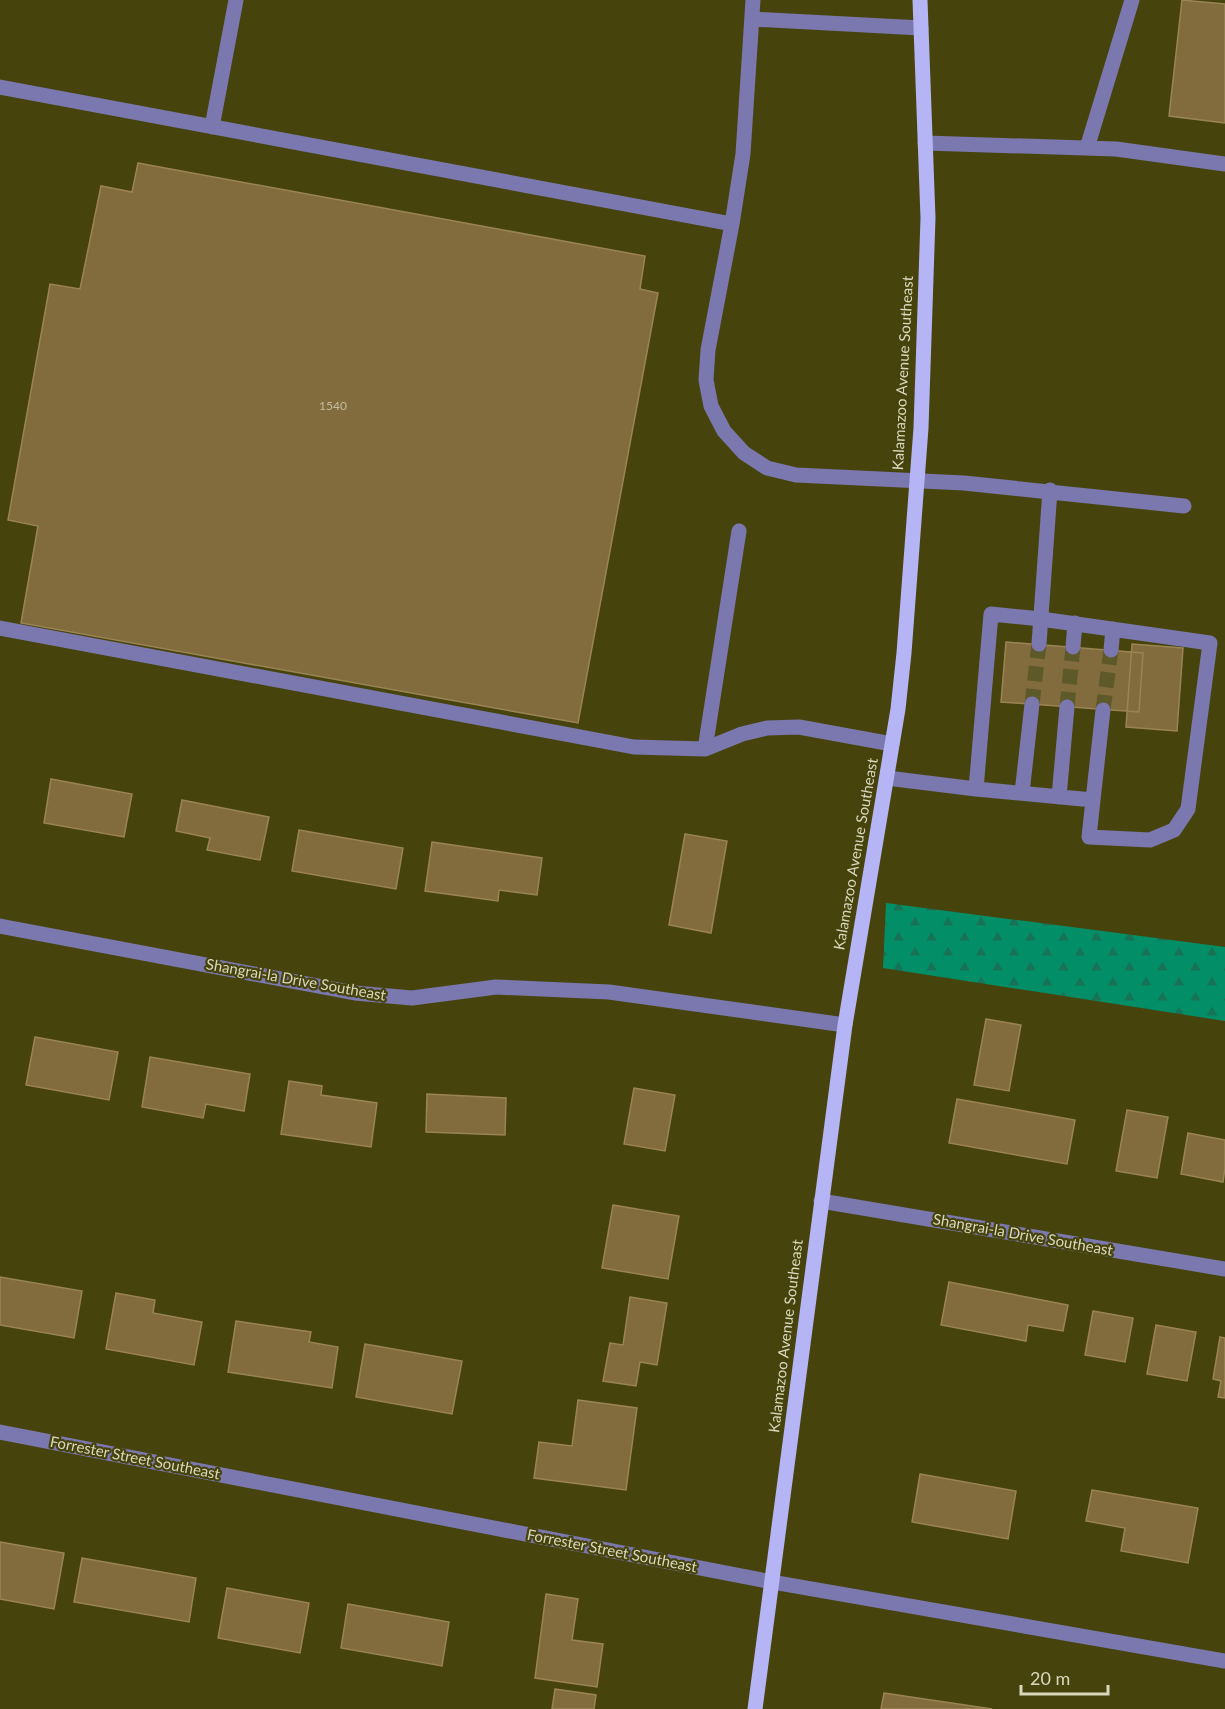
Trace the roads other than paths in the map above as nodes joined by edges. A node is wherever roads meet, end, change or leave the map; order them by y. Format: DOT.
graph roads {
  1 [pos="236,0"];
  2 [pos="753,0"];
  3 [pos="920,0"];
  4 [pos="1132,0"];
  5 [pos="752,19"];
  6 [pos="921,28"];
  7 [pos="0,87"];
  8 [pos="212,126"];
  9 [pos="925,143"];
  10 [pos="1087,148"];
  11 [pos="1225,164"];
  12 [pos="732,224"];
  13 [pos="916,480"];
  14 [pos="1050,490"];
  15 [pos="1184,506"];
  16 [pos="739,531"];
  17 [pos="1041,619"];
  18 [pos="1075,623"];
  19 [pos="0,628"];
  20 [pos="1113,629"];
  21 [pos="1039,644"];
  22 [pos="1072,647"];
  23 [pos="1111,650"];
  24 [pos="1032,704"];
  25 [pos="1067,707"];
  26 [pos="1103,710"];
  27 [pos="892,744"];
  28 [pos="705,749"];
  29 [pos="887,778"];
  30 [pos="976,789"];
  31 [pos="1022,793"];
  32 [pos="1059,797"];
  33 [pos="1093,800"];
  34 [pos="0,926"];
  35 [pos="845,1025"];
  36 [pos="821,1201"];
  37 [pos="1225,1269"];
  38 [pos="0,1432"];
  39 [pos="772,1582"];
  40 [pos="1225,1661"];
  41 [pos="755,1709"];
  1 -- 8 [label="street"];
  2 -- 5 [label="street"];
  3 -- 6 [label="main road, Kalamazoo Avenue Southeast"];
  4 -- 10 [label="street"];
  5 -- 6 [label="street"];
  5 -- 12 [label="street"];
  6 -- 9 [label="main road, Kalamazoo Avenue Southeast"];
  7 -- 8 [label="street"];
  8 -- 12 [label="street"];
  9 -- 10 [label="street"];
  9 -- 13 [label="main road, Kalamazoo Avenue Southeast"];
  10 -- 11 [label="street"];
  12 -- 13 [label="street"];
  13 -- 14 [label="street"];
  13 -- 27 [label="main road, Kalamazoo Avenue Southeast"];
  14 -- 15 [label="street"];
  14 -- 17 [label="street"];
  16 -- 28 [label="street"];
  17 -- 18 [label="street"];
  17 -- 21 [label="street"];
  17 -- 30 [label="street"];
  18 -- 20 [label="street"];
  18 -- 22 [label="street"];
  19 -- 28 [label="street"];
  20 -- 23 [label="street"];
  20 -- 33 [label="street"];
  24 -- 31 [label="street"];
  25 -- 32 [label="street"];
  26 -- 33 [label="street"];
  27 -- 28 [label="street"];
  27 -- 29 [label="main road, Kalamazoo Avenue Southeast"];
  29 -- 30 [label="street"];
  29 -- 35 [label="main road, Kalamazoo Avenue Southeast"];
  30 -- 31 [label="street"];
  31 -- 32 [label="street"];
  32 -- 33 [label="street"];
  34 -- 35 [label="street, Shangrai-la Drive Southeast"];
  35 -- 36 [label="main road, Kalamazoo Avenue Southeast"];
  36 -- 37 [label="street, Shangrai-la Drive Southeast"];
  36 -- 39 [label="main road, Kalamazoo Avenue Southeast"];
  38 -- 39 [label="street, Forrester Street Southeast"];
  39 -- 40 [label="street, Forrester Street Southeast"];
  39 -- 41 [label="main road, Kalamazoo Avenue Southeast"];
}
